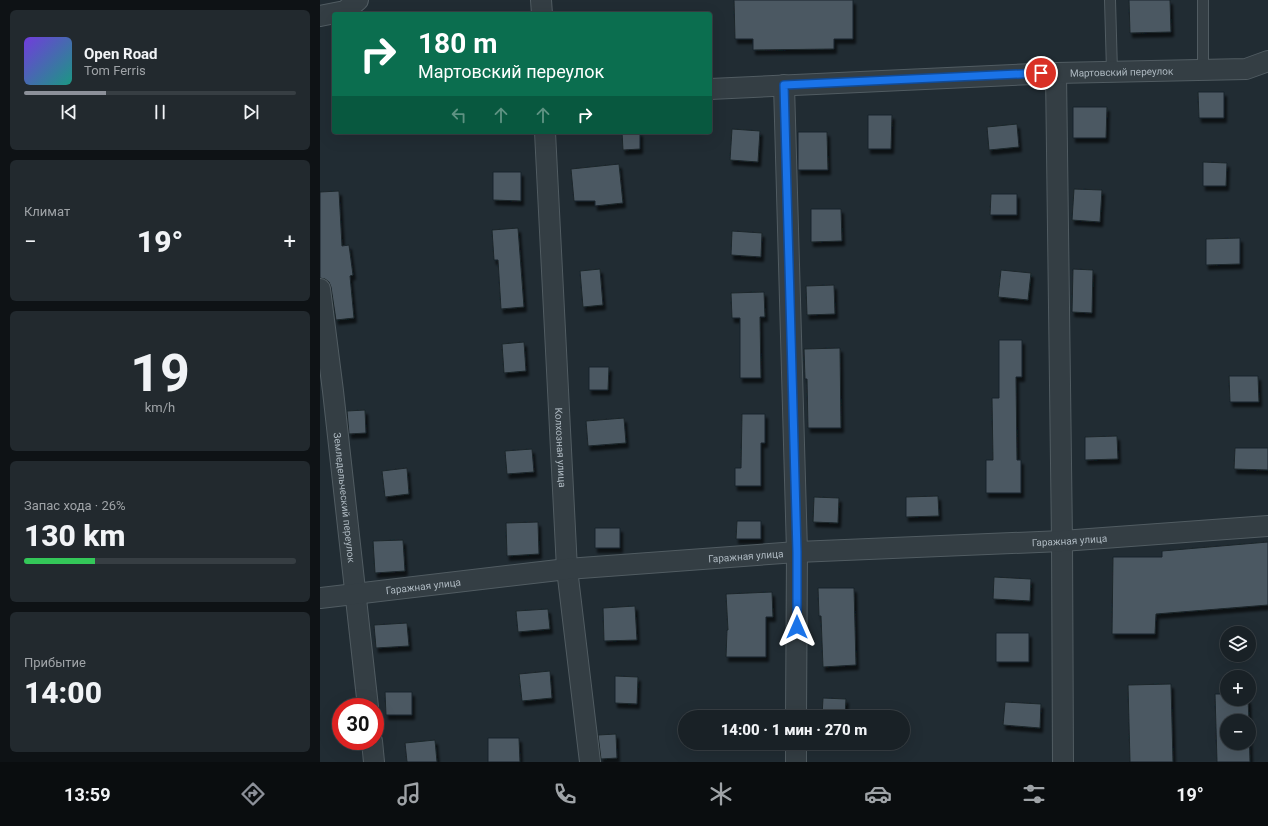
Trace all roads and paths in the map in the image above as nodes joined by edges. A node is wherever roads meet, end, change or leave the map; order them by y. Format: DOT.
graph roads {
  1 [pos="358,0"];
  2 [pos="541,0"];
  3 [pos="1110,0"];
  4 [pos="1203,0"];
  5 [pos="345,12"];
  6 [pos="542,12"];
  7 [pos="332,14"];
  8 [pos="320,16"];
  9 [pos="1268,62"];
  10 [pos="1203,70"];
  11 [pos="1112,71"];
  12 [pos="1056,73"];
  13 [pos="784,85"];
  14 [pos="712,89"];
  15 [pos="545,134"];
  16 [pos="320,289"];
  17 [pos="1268,526"];
  18 [pos="1062,541"];
  19 [pos="797,552"];
  20 [pos="567,570"];
  21 [pos="356,594"];
  22 [pos="320,598"];
  23 [pos="367,698"];
  24 [pos="796,710"];
  25 [pos="373,750"];
  26 [pos="796,750"];
  27 [pos="374,762"];
  28 [pos="590,762"];
  29 [pos="796,762"];
  30 [pos="1063,762"];
  1 -- 5 [label="street"];
  2 -- 6 [label="street"];
  3 -- 11 [label="lane"];
  4 -- 10 [label="lane"];
  7 -- 8 [label="street"];
  9 -- 10 [label="street, Мартовский переулок"];
  10 -- 11 [label="street, Мартовский переулок"];
  11 -- 12 [label="street, Мартовский переулок"];
  12 -- 13 [label="street, Мартовский переулок"];
  12 -- 18 [label="street"];
  13 -- 14 [label="street, Мартовский переулок"];
  13 -- 19 [label="street"];
  15 -- 20 [label="street, Колхозная улица"];
  16 -- 21 [label="street, Земледельческий переулок"];
  17 -- 18 [label="street, Гаражная улица"];
  18 -- 19 [label="street, Гаражная улица"];
  18 -- 30 [label="street"];
  19 -- 20 [label="street, Гаражная улица"];
  19 -- 24 [label="street"];
  20 -- 21 [label="street, Гаражная улица"];
  20 -- 28 [label="street, Колхозная улица"];
  21 -- 22 [label="street, Гаражная улица"];
  21 -- 23 [label="street, Земледельческий переулок"];
  25 -- 27 [label="street"];
  26 -- 29 [label="street"];
}
